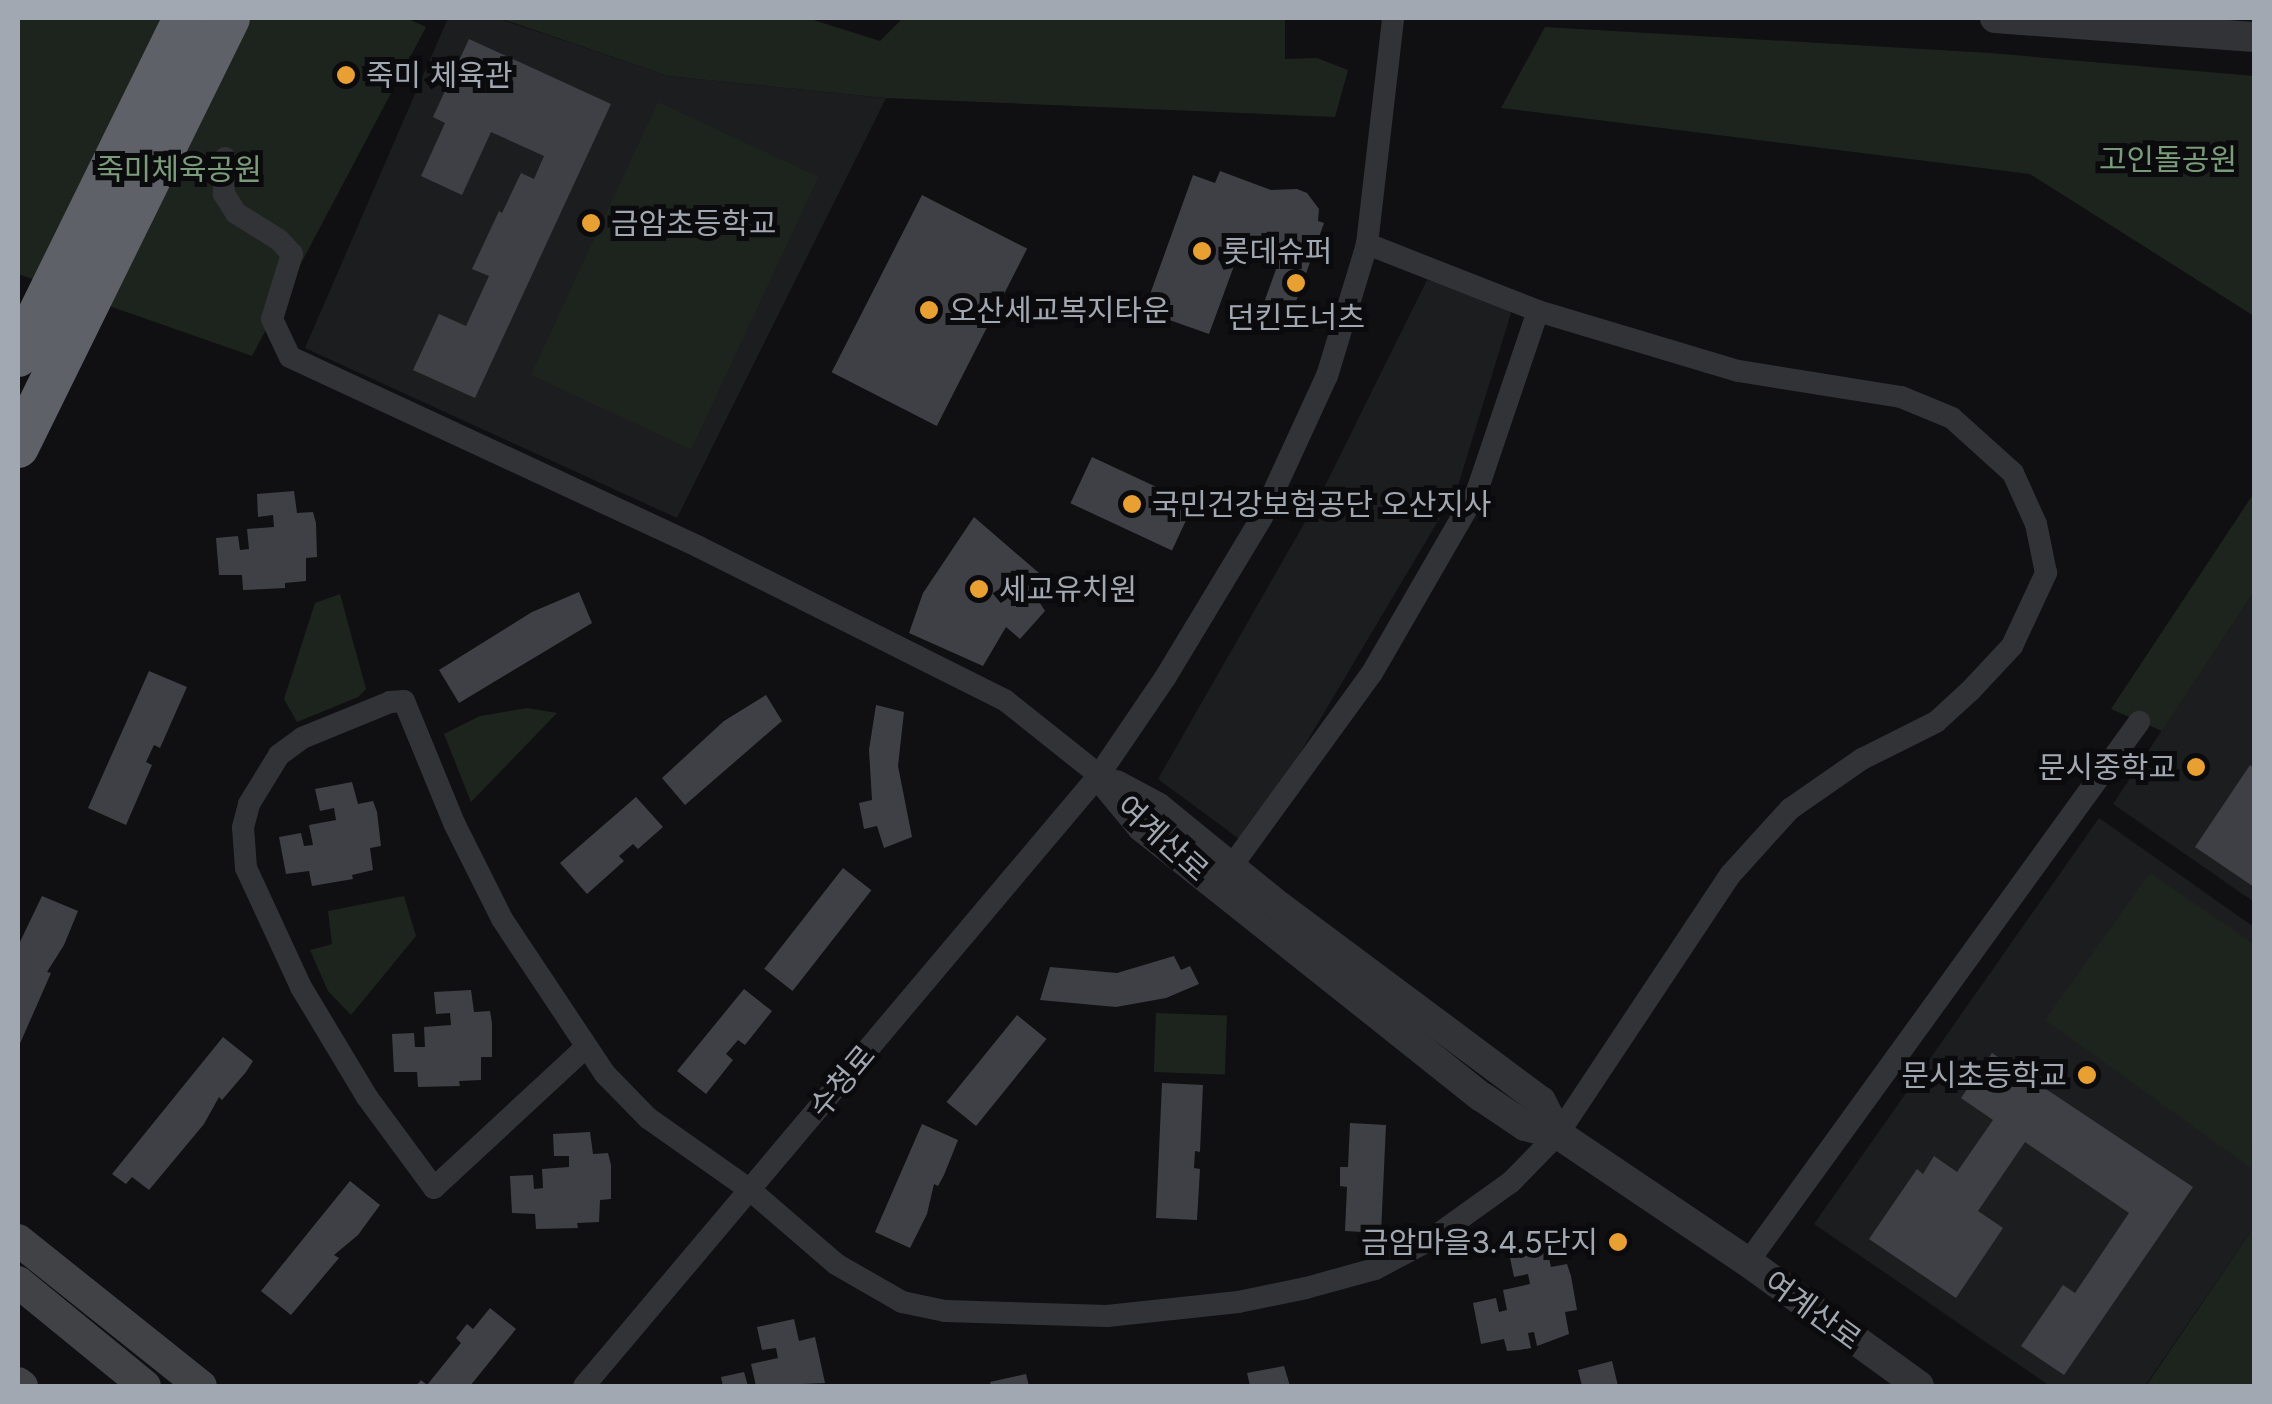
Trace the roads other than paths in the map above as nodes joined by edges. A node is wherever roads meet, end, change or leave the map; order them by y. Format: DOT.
graph roads {
  1 [pos="184,18"];
  2 [pos="230,18"];
  3 [pos="1393,18"];
  4 [pos="1995,18"];
  5 [pos="2254,37"];
  6 [pos="225,158"];
  7 [pos="1368,244"];
  8 [pos="1538,311"];
  9 [pos="18,356"];
  10 [pos="18,448"];
  11 [pos="2138,722"];
  12 [pos="1099,776"];
  13 [pos="1230,867"];
  14 [pos="585,1048"];
  15 [pos="1558,1134"];
  16 [pos="750,1190"];
  17 [pos="18,1240"];
  18 [pos="1748,1262"];
  19 [pos="18,1282"];
  20 [pos="146,1386"];
  21 [pos="200,1386"];
  22 [pos="584,1386"];
  23 [pos="1919,1386"];
  1 -- 9 [label="highway"];
  2 -- 10 [label="highway"];
  3 -- 7 [label="street, 수청로"];
  4 -- 5 [label="street"];
  6 -- 12 [label="street"];
  7 -- 8 [label="street"];
  7 -- 12 [label="street, 수청로"];
  8 -- 13 [label="street"];
  8 -- 15 [label="street"];
  11 -- 18 [label="street"];
  12 -- 13 [label="street, 여계산로"];
  12 -- 15 [label="street, 여계산로"];
  12 -- 16 [label="street, 수청로"];
  13 -- 15 [label="street, 여계산로"];
  14 -- 14 [label="street"];
  14 -- 16 [label="street"];
  15 -- 16 [label="street"];
  15 -- 18 [label="street, 여계산로"];
  16 -- 22 [label="street, 수청로"];
  17 -- 21 [label="main road"];
  18 -- 23 [label="street, 여계산로"];
  19 -- 20 [label="main road"];
}
